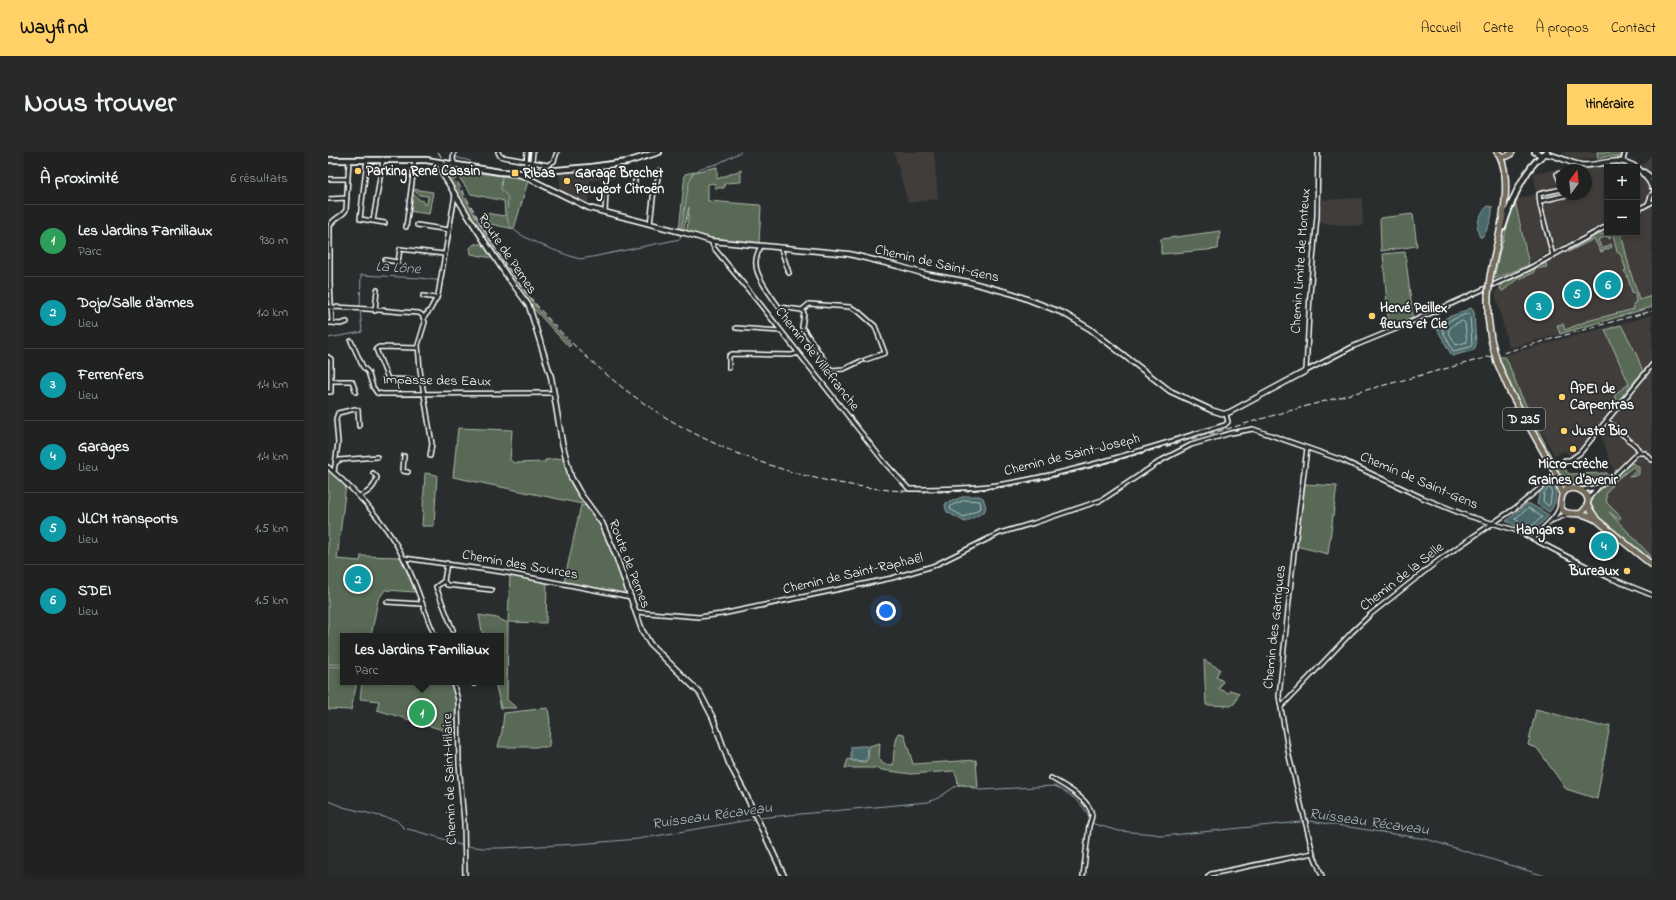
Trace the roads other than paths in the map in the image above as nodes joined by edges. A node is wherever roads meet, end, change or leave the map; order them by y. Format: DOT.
graph roads {
  1 [pos="454,152"];
  2 [pos="498,152"];
  3 [pos="528,152"];
  4 [pos="533,152"];
  5 [pos="557,152"];
  6 [pos="659,152"];
  7 [pos="1318,152"];
  8 [pos="1535,152"];
  9 [pos="1554,152"];
  10 [pos="1625,152"];
  11 [pos="1498,154"];
  12 [pos="1510,154"];
  13 [pos="1545,154"];
  14 [pos="1558,156"];
  15 [pos="349,159"];
  16 [pos="328,160"];
  17 [pos="367,160"];
  18 [pos="383,160"];
  19 [pos="414,160"];
  20 [pos="526,161"];
  21 [pos="1623,161"];
  22 [pos="439,162"];
  23 [pos="531,162"];
  24 [pos="1629,164"];
  25 [pos="454,165"];
  26 [pos="660,170"];
  27 [pos="1640,170"];
  28 [pos="1640,171"];
  29 [pos="1504,172"];
  30 [pos="515,173"];
  31 [pos="527,173"];
  32 [pos="1652,178"];
  33 [pos="348,179"];
  34 [pos="529,179"];
  35 [pos="328,180"];
  36 [pos="635,181"];
  37 [pos="1652,187"];
  38 [pos="634,190"];
  39 [pos="1556,190"];
  40 [pos="606,191"];
  41 [pos="1652,194"];
  42 [pos="455,195"];
  43 [pos="347,198"];
  44 [pos="1556,198"];
  45 [pos="328,199"];
  46 [pos="1541,201"];
  47 [pos="1652,202"];
  48 [pos="1648,204"];
  49 [pos="1640,208"];
  50 [pos="605,212"];
  51 [pos="373,221"];
  52 [pos="386,223"];
  53 [pos="650,224"];
  54 [pos="417,225"];
  55 [pos="406,227"];
  56 [pos="1604,228"];
  57 [pos="449,230"];
  58 [pos="328,233"];
  59 [pos="1500,236"];
  60 [pos="711,241"];
  61 [pos="760,246"];
  62 [pos="782,248"];
  63 [pos="444,254"];
  64 [pos="1553,256"];
  65 [pos="385,260"];
  66 [pos="789,273"];
  67 [pos="377,290"];
  68 [pos="423,296"];
  69 [pos="437,298"];
  70 [pos="330,307"];
  71 [pos="802,310"];
  72 [pos="375,311"];
  73 [pos="424,317"];
  74 [pos="347,322"];
  75 [pos="328,323"];
  76 [pos="332,323"];
  77 [pos="736,328"];
  78 [pos="781,331"];
  79 [pos="351,341"];
  80 [pos="418,348"];
  81 [pos="798,353"];
  82 [pos="328,357"];
  83 [pos="1652,365"];
  84 [pos="729,368"];
  85 [pos="1306,371"];
  86 [pos="422,380"];
  87 [pos="332,381"];
  88 [pos="328,392"];
  89 [pos="356,392"];
  90 [pos="554,393"];
  91 [pos="424,394"];
  92 [pos="1226,414"];
  93 [pos="1607,421"];
  94 [pos="359,426"];
  95 [pos="1306,448"];
  96 [pos="1640,452"];
  97 [pos="404,456"];
  98 [pos="430,456"];
  99 [pos="377,457"];
  100 [pos="1565,460"];
  101 [pos="1652,460"];
  102 [pos="336,463"];
  103 [pos="328,467"];
  104 [pos="334,472"];
  105 [pos="373,472"];
  106 [pos="408,472"];
  107 [pos="1556,474"];
  108 [pos="1550,480"];
  109 [pos="1598,487"];
  110 [pos="1572,488"];
  111 [pos="909,489"];
  112 [pos="1581,490"];
  113 [pos="1562,494"];
  114 [pos="359,496"];
  115 [pos="1587,503"];
  116 [pos="1560,504"];
  117 [pos="1570,514"];
  118 [pos="1580,514"];
  119 [pos="1596,520"];
  120 [pos="1551,521"];
  121 [pos="1495,523"];
  122 [pos="1534,538"];
  123 [pos="404,558"];
  124 [pos="447,564"];
  125 [pos="1652,565"];
  126 [pos="444,581"];
  127 [pos="492,590"];
  128 [pos="1652,595"];
  129 [pos="631,597"];
  130 [pos="387,602"];
  131 [pos="422,604"];
  132 [pos="636,612"];
  133 [pos="453,630"];
  134 [pos="433,633"];
  135 [pos="454,685"];
  136 [pos="1281,707"];
  137 [pos="1051,778"];
  138 [pos="1313,853"];
  139 [pos="465,876"];
  140 [pos="784,876"];
  141 [pos="1083,876"];
  142 [pos="1208,876"];
  143 [pos="1322,876"];
  1 -- 25 [label="street"];
  2 -- 20 [label="street"];
  3 -- 20 [label="street"];
  4 -- 23 [label="street"];
  5 -- 23 [label="street"];
  6 -- 31 [label="main road"];
  7 -- 85 [label="street, Chemin Limite de Monteux"];
  8 -- 13 [label="main road"];
  9 -- 14 [label="street"];
  10 -- 21 [label="street"];
  11 -- 12 [label="main road"];
  11 -- 29 [label="main road, D 235"];
  12 -- 29 [label="main road, D 235"];
  13 -- 14 [label="street"];
  13 -- 59 [label="main road"];
  14 -- 21 [label="street"];
  15 -- 16 [label="main road"];
  15 -- 17 [label="main road"];
  15 -- 33 [label="street"];
  17 -- 18 [label="main road"];
  17 -- 51 [label="street"];
  18 -- 19 [label="main road"];
  18 -- 51 [label="street"];
  19 -- 22 [label="main road"];
  19 -- 55 [label="street"];
  20 -- 23 [label="street"];
  20 -- 31 [label="street"];
  21 -- 24 [label="street"];
  22 -- 25 [label="main road"];
  22 -- 42 [label="street, Route de Pernes"];
  23 -- 31 [label="street"];
  25 -- 30 [label="main road"];
  26 -- 53 [label="street"];
  27 -- 32 [label="street"];
  28 -- 37 [label="street"];
  29 -- 59 [label="main road, D 235"];
  30 -- 31 [label="main road"];
  30 -- 34 [label="street, Chemin de Saint-Gens"];
  31 -- 34 [label="street"];
  33 -- 35 [label="street"];
  33 -- 43 [label="street"];
  34 -- 50 [label="street, Chemin de Saint-Gens"];
  36 -- 38 [label="street"];
  39 -- 46 [label="street"];
  40 -- 50 [label="street"];
  41 -- 48 [label="street"];
  42 -- 57 [label="street"];
  42 -- 90 [label="street, Route de Pernes"];
  43 -- 45 [label="street"];
  43 -- 58 [label="street"];
  44 -- 46 [label="street"];
  46 -- 64 [label="street"];
  47 -- 48 [label="street"];
  48 -- 49 [label="street"];
  50 -- 53 [label="street, Chemin de Saint-Gens"];
  51 -- 52 [label="street"];
  53 -- 60 [label="street, Chemin de Saint-Gens"];
  54 -- 57 [label="street"];
  56 -- 64 [label="street"];
  57 -- 63 [label="street"];
  58 -- 70 [label="street"];
  59 -- 107 [label="main road, D 235, bridge"];
  60 -- 61 [label="street, Chemin de Saint-Gens"];
  60 -- 78 [label="street, Chemin de Villefranche"];
  61 -- 62 [label="street, Chemin de Saint-Gens"];
  61 -- 71 [label="street"];
  62 -- 66 [label="street"];
  62 -- 92 [label="street, Chemin de Saint-Gens"];
  63 -- 65 [label="street"];
  63 -- 69 [label="street"];
  64 -- 85 [label="street"];
  67 -- 72 [label="street"];
  68 -- 69 [label="street"];
  69 -- 73 [label="street"];
  70 -- 72 [label="street"];
  70 -- 76 [label="street"];
  71 -- 71 [label="street"];
  72 -- 73 [label="street"];
  73 -- 80 [label="street"];
  74 -- 76 [label="street"];
  75 -- 76 [label="street"];
  77 -- 78 [label="street"];
  78 -- 81 [label="street, Chemin de Villefranche"];
  79 -- 91 [label="street, Impasse des Eaux"];
  80 -- 86 [label="street"];
  80 -- 86 [label="street"];
  81 -- 84 [label="street"];
  81 -- 111 [label="street, Chemin de Villefranche"];
  82 -- 87 [label="street"];
  83 -- 93 [label="street"];
  85 -- 92 [label="street"];
  86 -- 91 [label="street"];
  87 -- 88 [label="street"];
  87 -- 89 [label="street"];
  90 -- 91 [label="street, Impasse des Eaux"];
  90 -- 129 [label="street, Route de Pernes"];
  91 -- 98 [label="street"];
  92 -- 111 [label="street, Chemin de Saint-Joseph"];
  93 -- 96 [label="street"];
  93 -- 100 [label="street"];
  94 -- 102 [label="street"];
  95 -- 121 [label="street, Chemin de Saint-Gens"];
  95 -- 132 [label="street, Chemin de Saint-Raphaël"];
  95 -- 136 [label="street, Chemin des Garrigues"];
  96 -- 101 [label="street"];
  96 -- 109 [label="street"];
  97 -- 106 [label="street"];
  99 -- 102 [label="street"];
  102 -- 104 [label="street"];
  103 -- 104 [label="street"];
  104 -- 114 [label="street"];
  105 -- 114 [label="street"];
  107 -- 110 [label="main road, D 235"];
  107 -- 113 [label="main road, D 235"];
  108 -- 121 [label="street, Chemin de la Selle"];
  109 -- 112 [label="street"];
  109 -- 115 [label="street"];
  110 -- 112 [label="main road"];
  110 -- 113 [label="main road"];
  112 -- 115 [label="main road"];
  113 -- 116 [label="main road"];
  114 -- 123 [label="street"];
  115 -- 118 [label="main road"];
  115 -- 119 [label="main road"];
  116 -- 117 [label="main road"];
  116 -- 120 [label="street"];
  117 -- 118 [label="main road"];
  117 -- 120 [label="street"];
  118 -- 119 [label="main road"];
  119 -- 125 [label="main road"];
  120 -- 122 [label="street"];
  121 -- 122 [label="street, Chemin de Saint-Gens"];
  121 -- 136 [label="street, Chemin de la Selle"];
  122 -- 128 [label="street, Chemin de Saint-Gens"];
  123 -- 124 [label="street, Chemin des Sources"];
  123 -- 131 [label="street"];
  124 -- 126 [label="street"];
  124 -- 129 [label="street, Chemin des Sources"];
  126 -- 127 [label="street"];
  126 -- 133 [label="street"];
  129 -- 132 [label="street, Route de Pernes"];
  130 -- 131 [label="street"];
  131 -- 134 [label="street"];
  132 -- 140 [label="street, Route de Pernes"];
  135 -- 139 [label="street, Chemin de Saint-Hilaire"];
  136 -- 138 [label="street, Chemin des Garrigues"];
  137 -- 141 [label="street"];
  138 -- 142 [label="street"];
  138 -- 143 [label="street, Chemin des Garrigues"];
}
